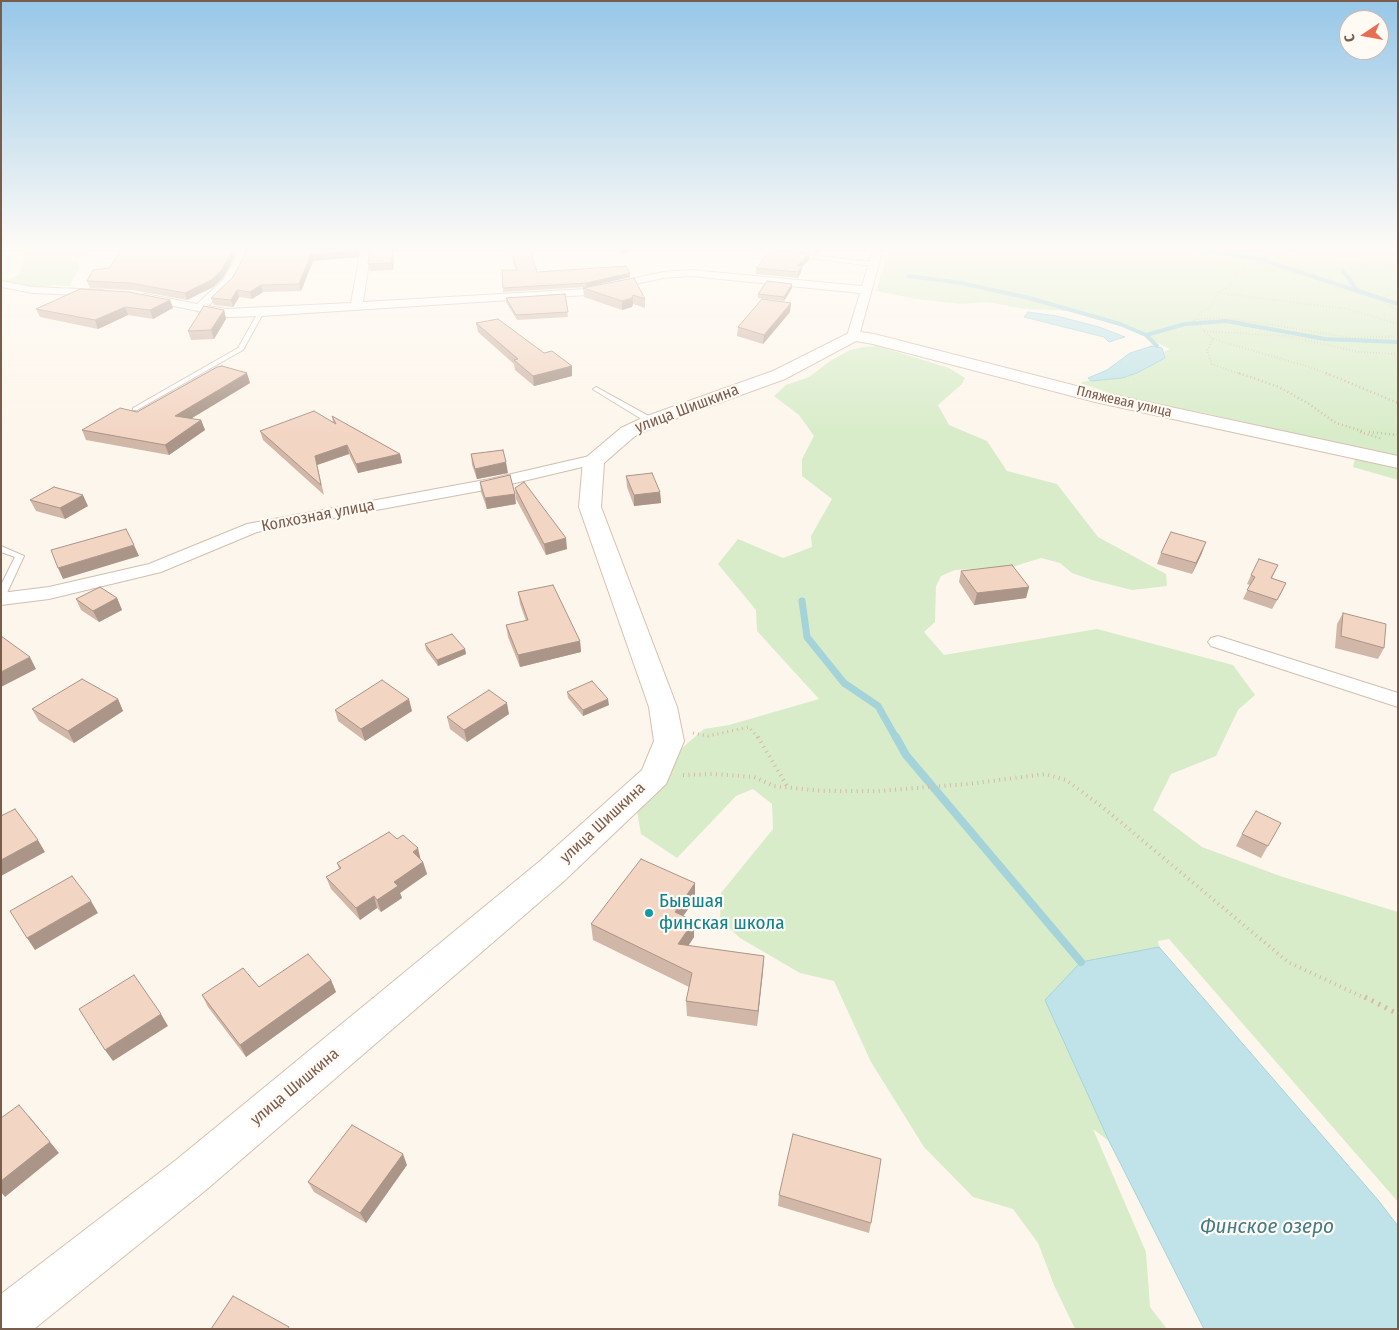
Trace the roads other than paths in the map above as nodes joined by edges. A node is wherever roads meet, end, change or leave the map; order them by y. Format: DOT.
graph roads {
  1 [pos="222,311"];
  2 [pos="279,311"];
  3 [pos="860,311"];
  4 [pos="261,312"];
  5 [pos="853,336"];
  6 [pos="596,389"];
  7 [pos="134,410"];
  8 [pos="651,422"];
  9 [pos="594,460"];
  10 [pos="1398,462"];
  11 [pos="1,549"];
  12 [pos="1,597"];
  13 [pos="1218,642"];
  14 [pos="1398,700"];
  15 [pos="1,1324"];
  1 -- 4 [label="street"];
  2 -- 4 [label="street"];
  3 -- 5 [label="street"];
  4 -- 7 [label="lane"];
  5 -- 8 [label="street, улица Шишкина"];
  5 -- 10 [label="street, Пляжевая улица"];
  6 -- 8 [label="lane"];
  8 -- 9 [label="street, улица Шишкина"];
  9 -- 12 [label="street, Колхозная улица"];
  9 -- 15 [label="street, улица Шишкина"];
  11 -- 12 [label="lane"];
  13 -- 14 [label="street"];
}
